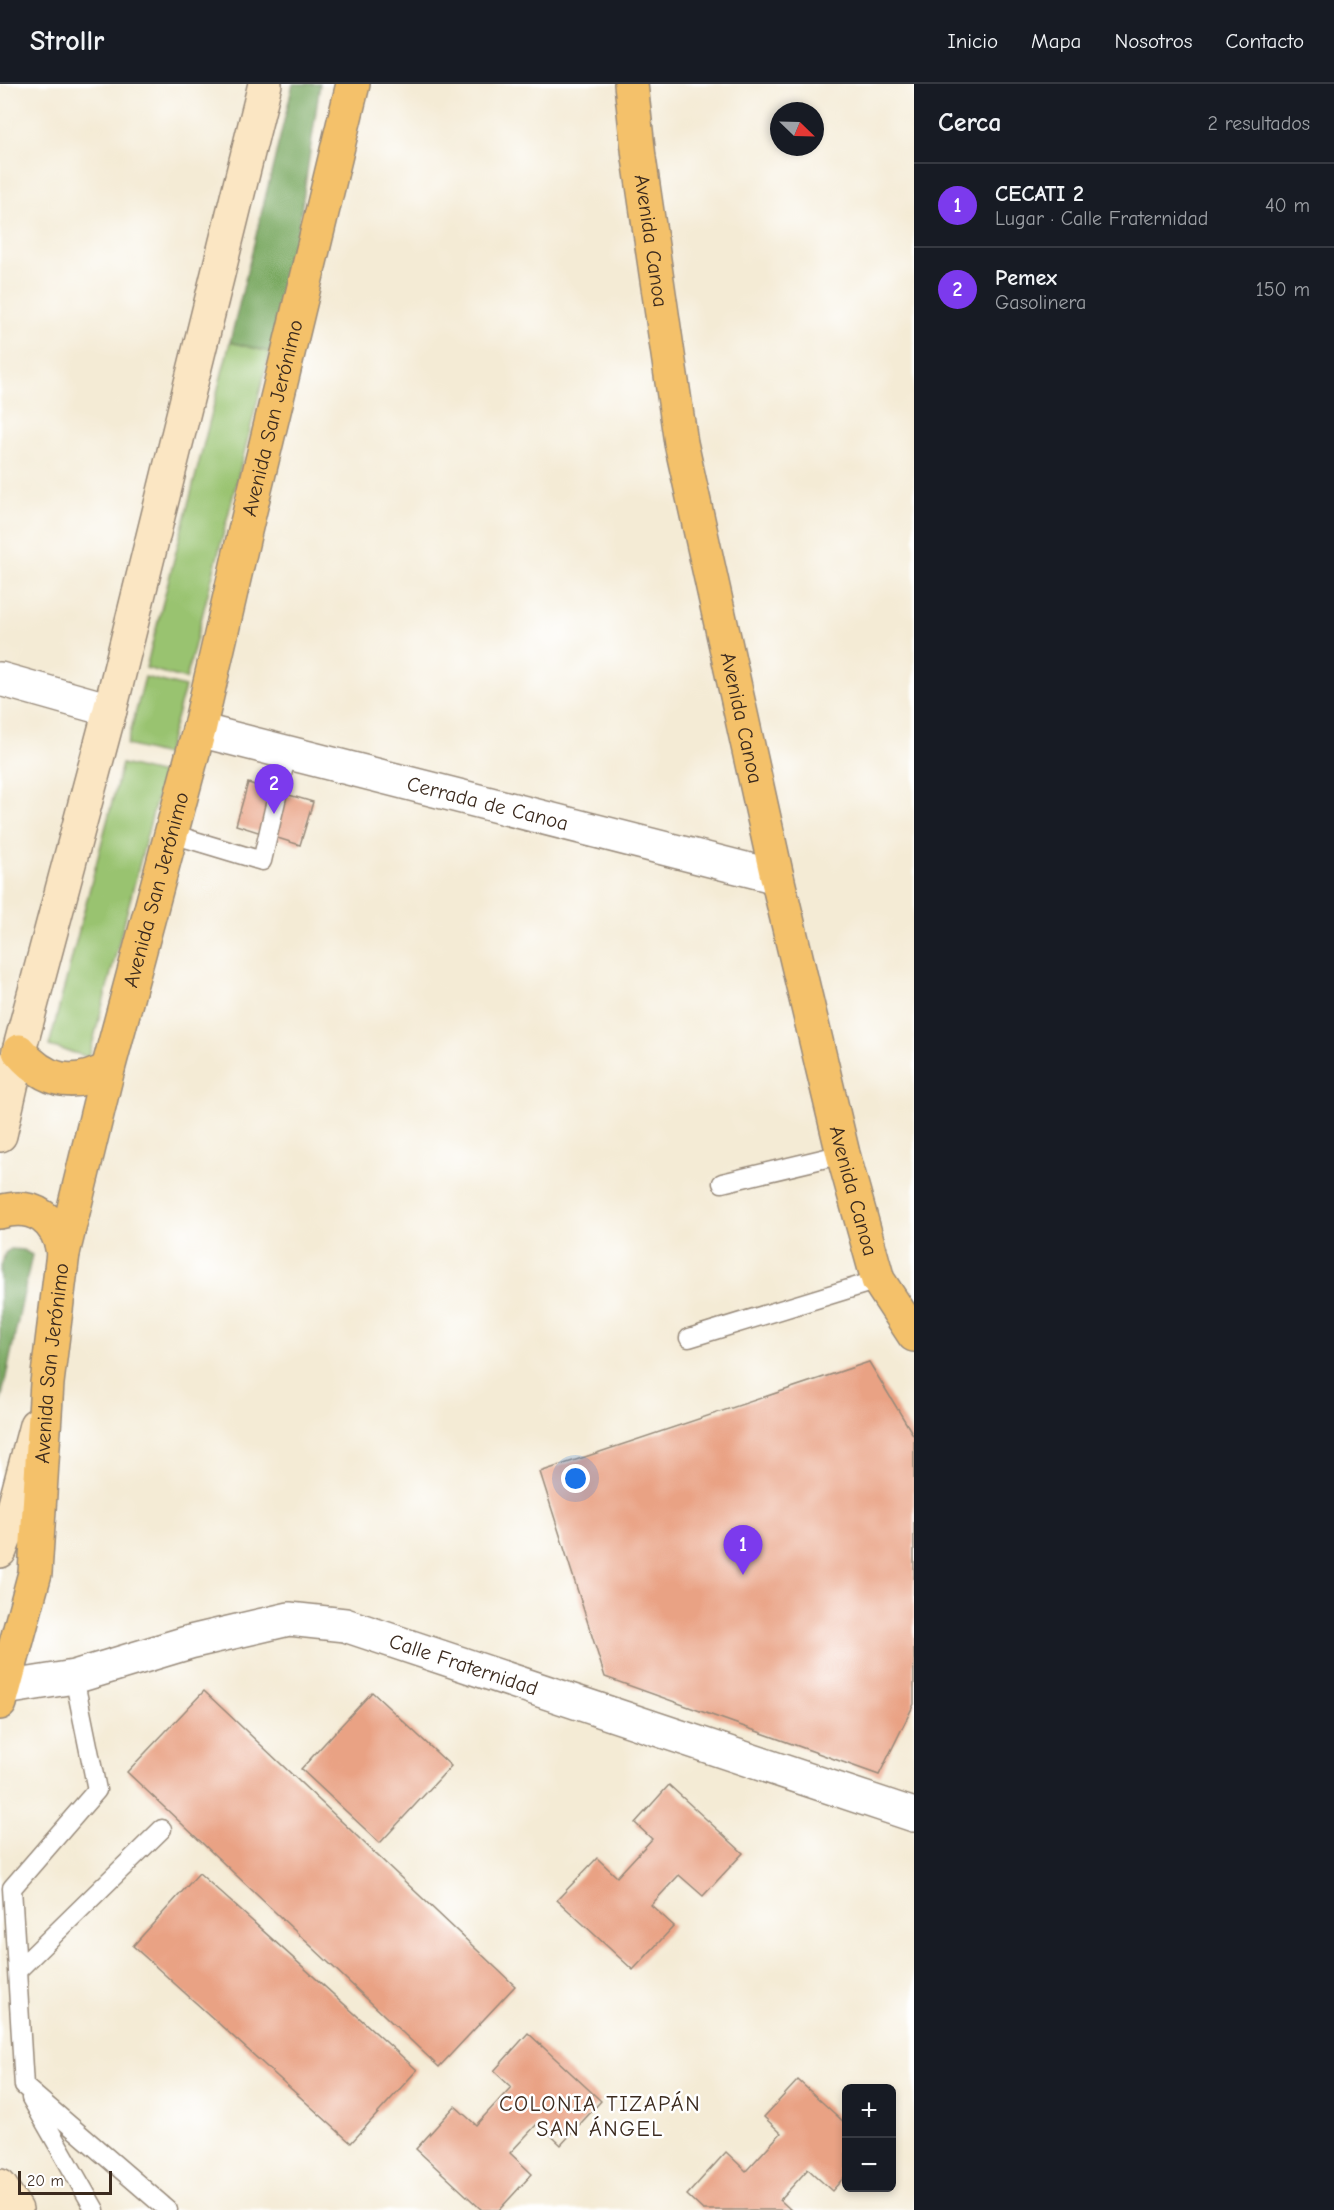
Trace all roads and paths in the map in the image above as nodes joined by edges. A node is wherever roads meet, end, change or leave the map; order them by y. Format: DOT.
graph roads {
  1 [pos="265,84"];
  2 [pos="631,84"];
  3 [pos="353,85"];
  4 [pos="0,679"];
  5 [pos="110,710"];
  6 [pos="199,730"];
  7 [pos="287,753"];
  8 [pos="172,834"];
  9 [pos="777,877"];
  10 [pos="19,1052"];
  11 [pos="108,1069"];
  12 [pos="0,1135"];
  13 [pos="843,1154"];
  14 [pos="722,1182"];
  15 [pos="0,1212"];
  16 [pos="63,1253"];
  17 [pos="878,1280"];
  18 [pos="914,1335"];
  19 [pos="689,1338"];
  20 [pos="47,1383"];
  21 [pos="0,1551"];
  22 [pos="74,1677"];
  23 [pos="2,1695"];
  24 [pos="914,1815"];
  25 [pos="162,1829"];
  26 [pos="17,1971"];
  27 [pos="24,2086"];
  28 [pos="0,2186"];
  29 [pos="16,2210"];
  30 [pos="95,2210"];
  31 [pos="168,2210"];
  1 -- 5 [label="street"];
  2 -- 9 [label="main road, Avenida Canoa"];
  3 -- 6 [label="main road, Avenida San Jerónimo"];
  4 -- 5 [label="street"];
  5 -- 10 [label="street"];
  6 -- 7 [label="street, Cerrada de Canoa"];
  6 -- 8 [label="main road, Avenida San Jerónimo"];
  7 -- 8 [label="lane"];
  7 -- 9 [label="street, Cerrada de Canoa"];
  8 -- 11 [label="main road, Avenida San Jerónimo"];
  9 -- 13 [label="main road, Avenida Canoa"];
  10 -- 11 [label="main road"];
  10 -- 12 [label="street"];
  11 -- 16 [label="main road, Avenida San Jerónimo"];
  13 -- 14 [label="lane"];
  13 -- 17 [label="main road, Avenida Canoa"];
  15 -- 16 [label="main road"];
  16 -- 20 [label="main road, Avenida San Jerónimo"];
  17 -- 18 [label="main road, Avenida Canoa"];
  17 -- 19 [label="lane"];
  20 -- 21 [label="street"];
  20 -- 23 [label="main road, Avenida San Jerónimo"];
  22 -- 23 [label="street, Calle Fraternidad"];
  22 -- 24 [label="street, Calle Fraternidad"];
  22 -- 26 [label="lane"];
  25 -- 26 [label="lane"];
  26 -- 27 [label="lane"];
  27 -- 30 [label="lane"];
  27 -- 31 [label="lane"];
  28 -- 29 [label="street"];
}
